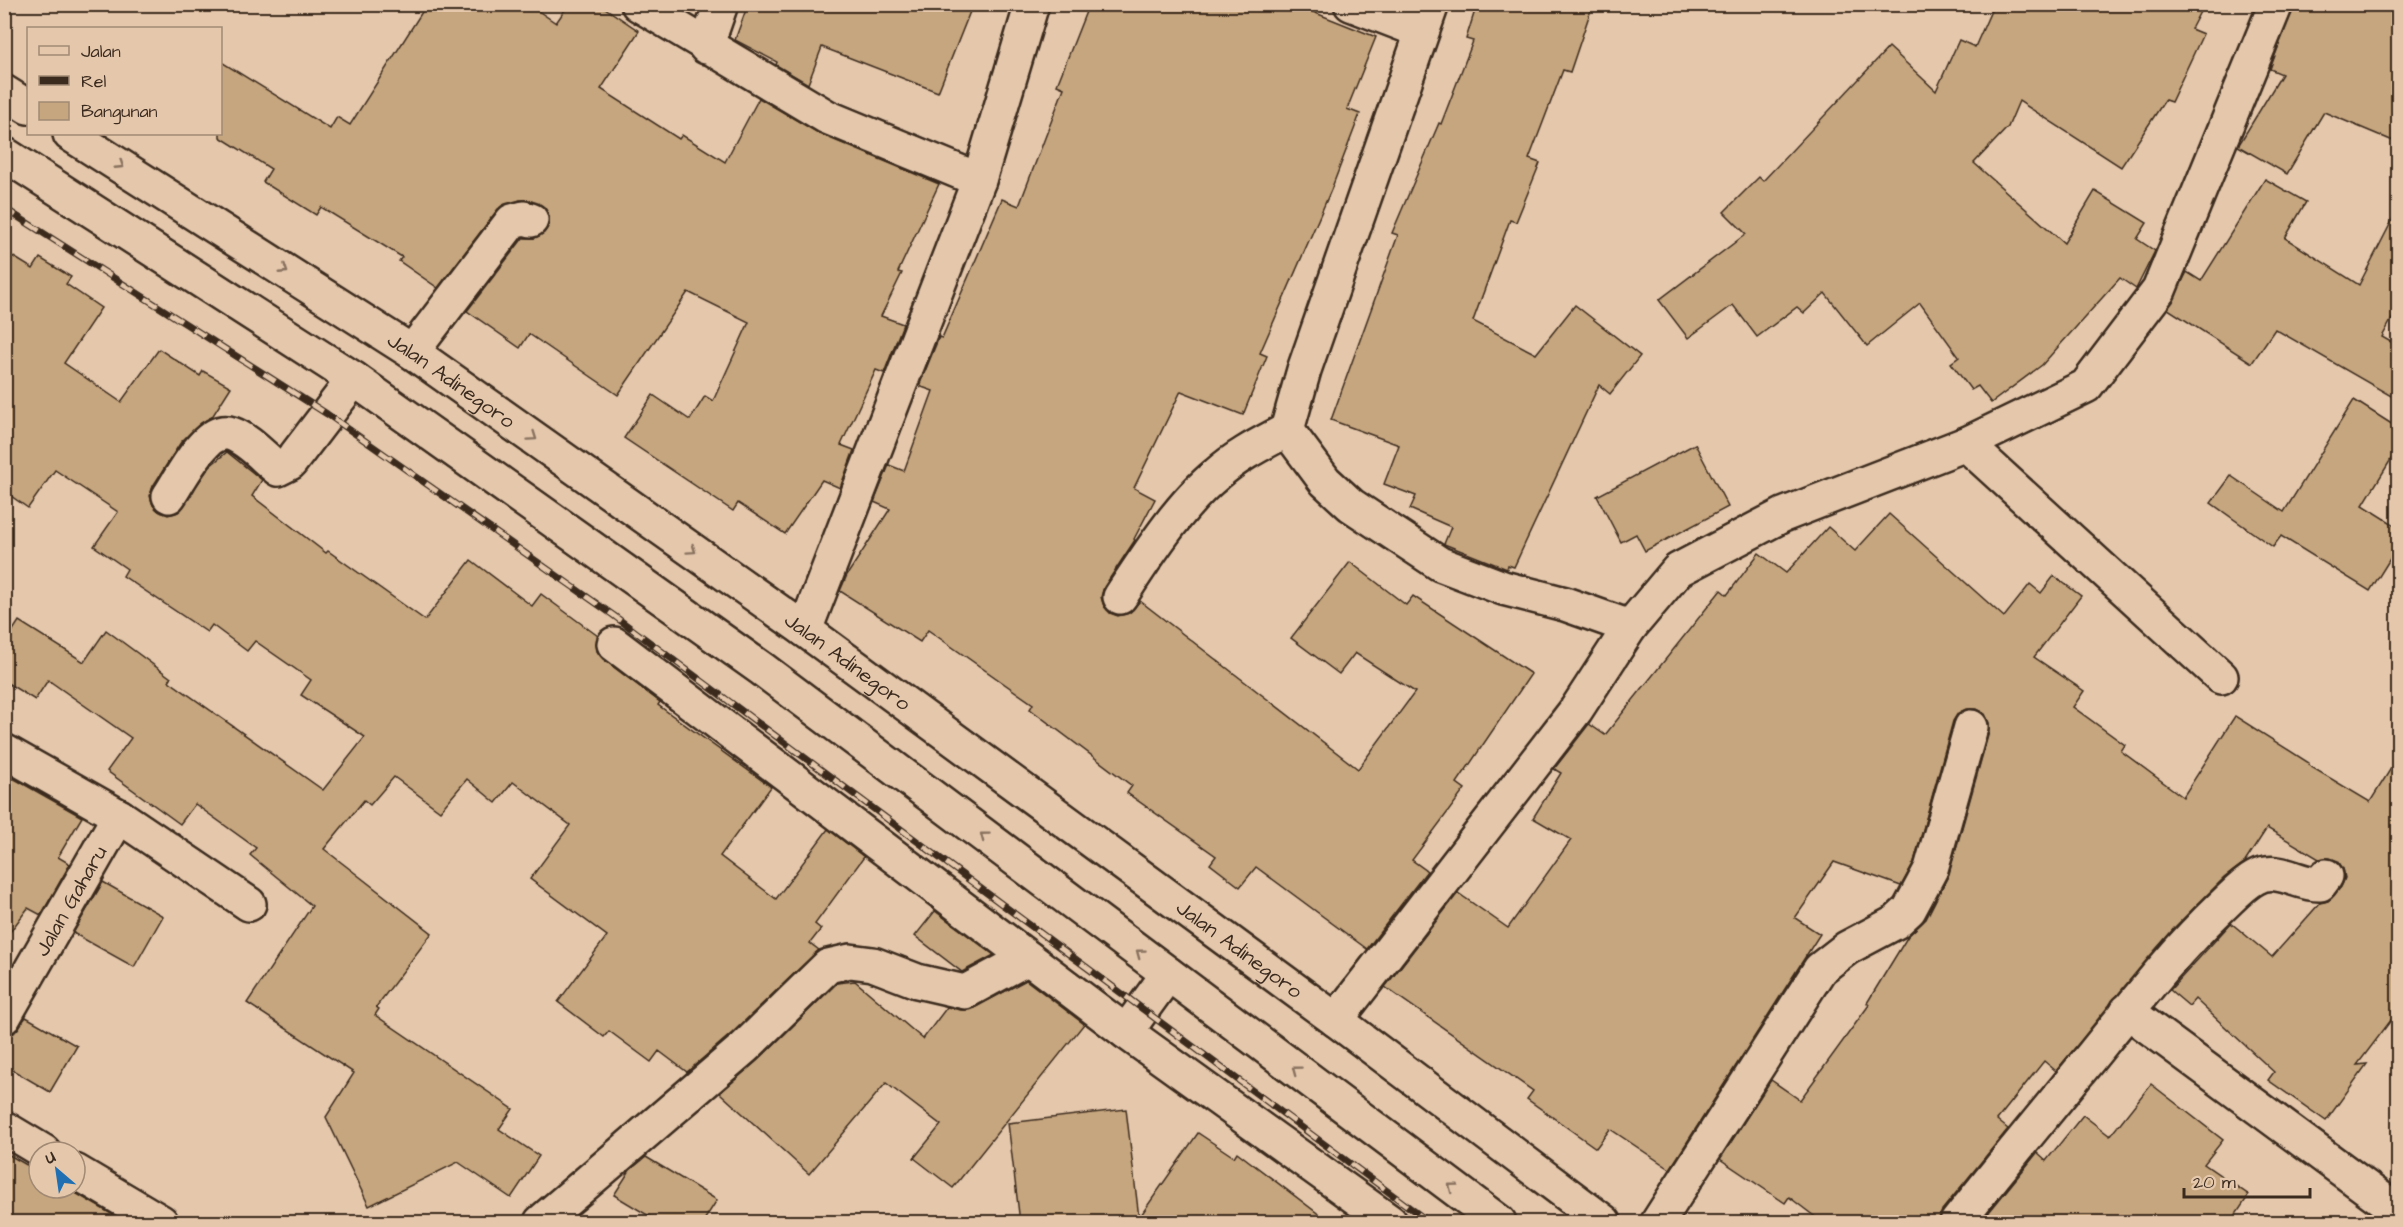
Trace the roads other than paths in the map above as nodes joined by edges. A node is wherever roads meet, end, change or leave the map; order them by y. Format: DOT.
graph roads {
  1 [pos="638,4"];
  2 [pos="721,4"];
  3 [pos="1032,4"];
  4 [pos="1351,4"];
  5 [pos="2276,4"];
  6 [pos="1426,18"];
  7 [pos="706,47"];
  8 [pos="4,92"];
  9 [pos="27,106"];
  10 [pos="72,135"];
  11 [pos="5,156"];
  12 [pos="979,180"];
  13 [pos="531,220"];
  14 [pos="412,352"];
  15 [pos="354,379"];
  16 [pos="1287,430"];
  17 [pos="1966,444"];
  18 [pos="169,496"];
  19 [pos="1120,597"];
  20 [pos="1630,627"];
  21 [pos="805,630"];
  22 [pos="614,644"];
  23 [pos="2220,677"];
  24 [pos="1971,727"];
  25 [pos="4,751"];
  26 [pos="119,816"];
  27 [pos="2326,876"];
  28 [pos="249,904"];
  29 [pos="1028,958"];
  30 [pos="1168,974"];
  31 [pos="2127,1011"];
  32 [pos="4,1017"];
  33 [pos="1336,1020"];
  34 [pos="1126,1032"];
  35 [pos="4,1128"];
  36 [pos="27,1142"];
  37 [pos="87,1179"];
  38 [pos="2398,1211"];
  39 [pos="152,1220"];
  40 [pos="541,1222"];
  41 [pos="1390,1222"];
  42 [pos="1499,1222"];
  43 [pos="1604,1222"];
  44 [pos="1659,1222"];
  45 [pos="1957,1222"];
  1 -- 7 [label="main road"];
  2 -- 7 [label="main road"];
  3 -- 12 [label="main road"];
  4 -- 6 [label="main road"];
  5 -- 17 [label="main road"];
  6 -- 16 [label="main road"];
  7 -- 12 [label="main road"];
  8 -- 9 [label="main road"];
  10 -- 14 [label="main road, Jalan Adinegoro, one-way"];
  11 -- 15 [label="main road"];
  12 -- 21 [label="main road"];
  13 -- 14 [label="main road"];
  14 -- 21 [label="main road, Jalan Adinegoro, one-way"];
  15 -- 18 [label="main road"];
  30 -- 15 [label="main road, one-way"];
  16 -- 19 [label="main road"];
  16 -- 20 [label="main road"];
  17 -- 20 [label="main road"];
  17 -- 23 [label="main road"];
  20 -- 33 [label="main road"];
  21 -- 33 [label="main road, Jalan Adinegoro"];
  22 -- 29 [label="main road"];
  24 -- 44 [label="main road"];
  25 -- 26 [label="main road"];
  26 -- 28 [label="main road"];
  26 -- 32 [label="main road, Jalan Gaharu"];
  27 -- 31 [label="main road"];
  29 -- 34 [label="main road"];
  29 -- 40 [label="main road"];
  30 -- 34 [label="main road"];
  42 -- 30 [label="main road, one-way"];
  31 -- 38 [label="main road"];
  31 -- 45 [label="main road"];
  33 -- 43 [label="main road, Jalan Adinegoro"];
  34 -- 41 [label="main road"];
  35 -- 36 [label="main road"];
  37 -- 39 [label="main road"];
}
